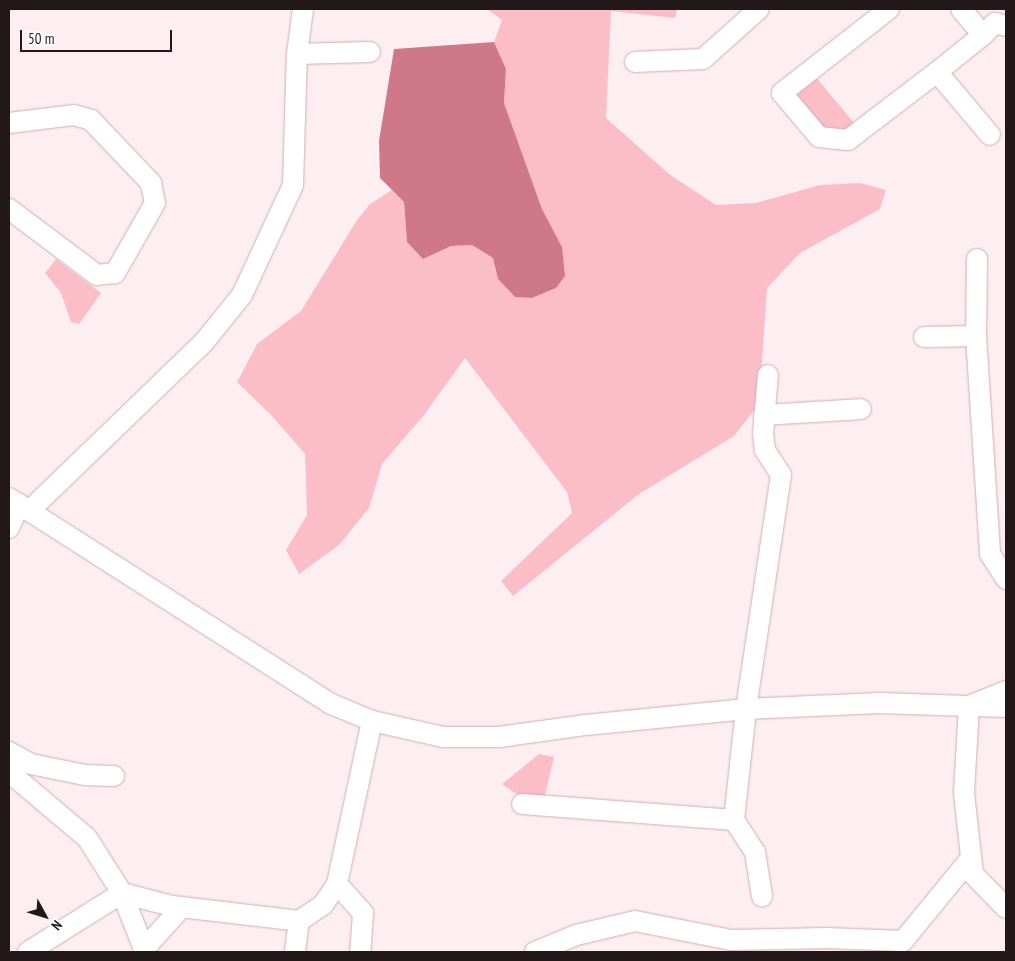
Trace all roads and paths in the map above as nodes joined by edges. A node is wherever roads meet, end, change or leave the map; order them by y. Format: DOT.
graph roads {
  1 [pos="303,9"];
  2 [pos="889,9"];
  3 [pos="961,9"];
  4 [pos="755,10"];
  5 [pos="1006,26"];
  6 [pos="983,35"];
  7 [pos="370,52"];
  8 [pos="298,54"];
  9 [pos="635,62"];
  10 [pos="937,72"];
  11 [pos="9,123"];
  12 [pos="990,135"];
  13 [pos="9,209"];
  14 [pos="977,259"];
  15 [pos="976,336"];
  16 [pos="924,338"];
  17 [pos="768,375"];
  18 [pos="861,409"];
  19 [pos="764,414"];
  20 [pos="19,504"];
  21 [pos="9,528"];
  22 [pos="1006,579"];
  23 [pos="1006,691"];
  24 [pos="969,706"];
  25 [pos="1006,707"];
  26 [pos="746,709"];
  27 [pos="372,721"];
  28 [pos="9,752"];
  29 [pos="9,772"];
  30 [pos="114,776"];
  31 [pos="522,804"];
  32 [pos="734,820"];
  33 [pos="970,859"];
  34 [pos="337,884"];
  35 [pos="122,892"];
  36 [pos="762,896"];
  37 [pos="182,907"];
  38 [pos="1006,908"];
  39 [pos="299,921"];
  40 [pos="906,947"];
  41 [pos="145,951"];
  42 [pos="28,952"];
  43 [pos="295,952"];
  44 [pos="360,952"];
  45 [pos="535,952"];
  1 -- 8 [label="street"];
  2 -- 10 [label="street"];
  3 -- 6 [label="street"];
  4 -- 9 [label="street"];
  5 -- 6 [label="street"];
  6 -- 10 [label="street"];
  7 -- 8 [label="street"];
  8 -- 20 [label="street"];
  10 -- 12 [label="street"];
  11 -- 13 [label="street"];
  14 -- 15 [label="street"];
  15 -- 16 [label="street"];
  15 -- 22 [label="street"];
  17 -- 19 [label="street"];
  18 -- 19 [label="street"];
  19 -- 26 [label="street"];
  20 -- 21 [label="street"];
  20 -- 27 [label="street"];
  23 -- 24 [label="street"];
  24 -- 25 [label="street"];
  24 -- 26 [label="street"];
  24 -- 33 [label="street"];
  26 -- 27 [label="street"];
  26 -- 32 [label="street"];
  27 -- 34 [label="street"];
  28 -- 30 [label="street"];
  29 -- 35 [label="street"];
  31 -- 32 [label="street"];
  32 -- 36 [label="street"];
  33 -- 38 [label="street"];
  33 -- 40 [label="street"];
  34 -- 39 [label="street"];
  34 -- 44 [label="street"];
  35 -- 37 [label="street"];
  35 -- 41 [label="street"];
  35 -- 42 [label="street"];
  37 -- 39 [label="street"];
  37 -- 41 [label="street"];
  39 -- 43 [label="street"];
  40 -- 45 [label="street"];
}
